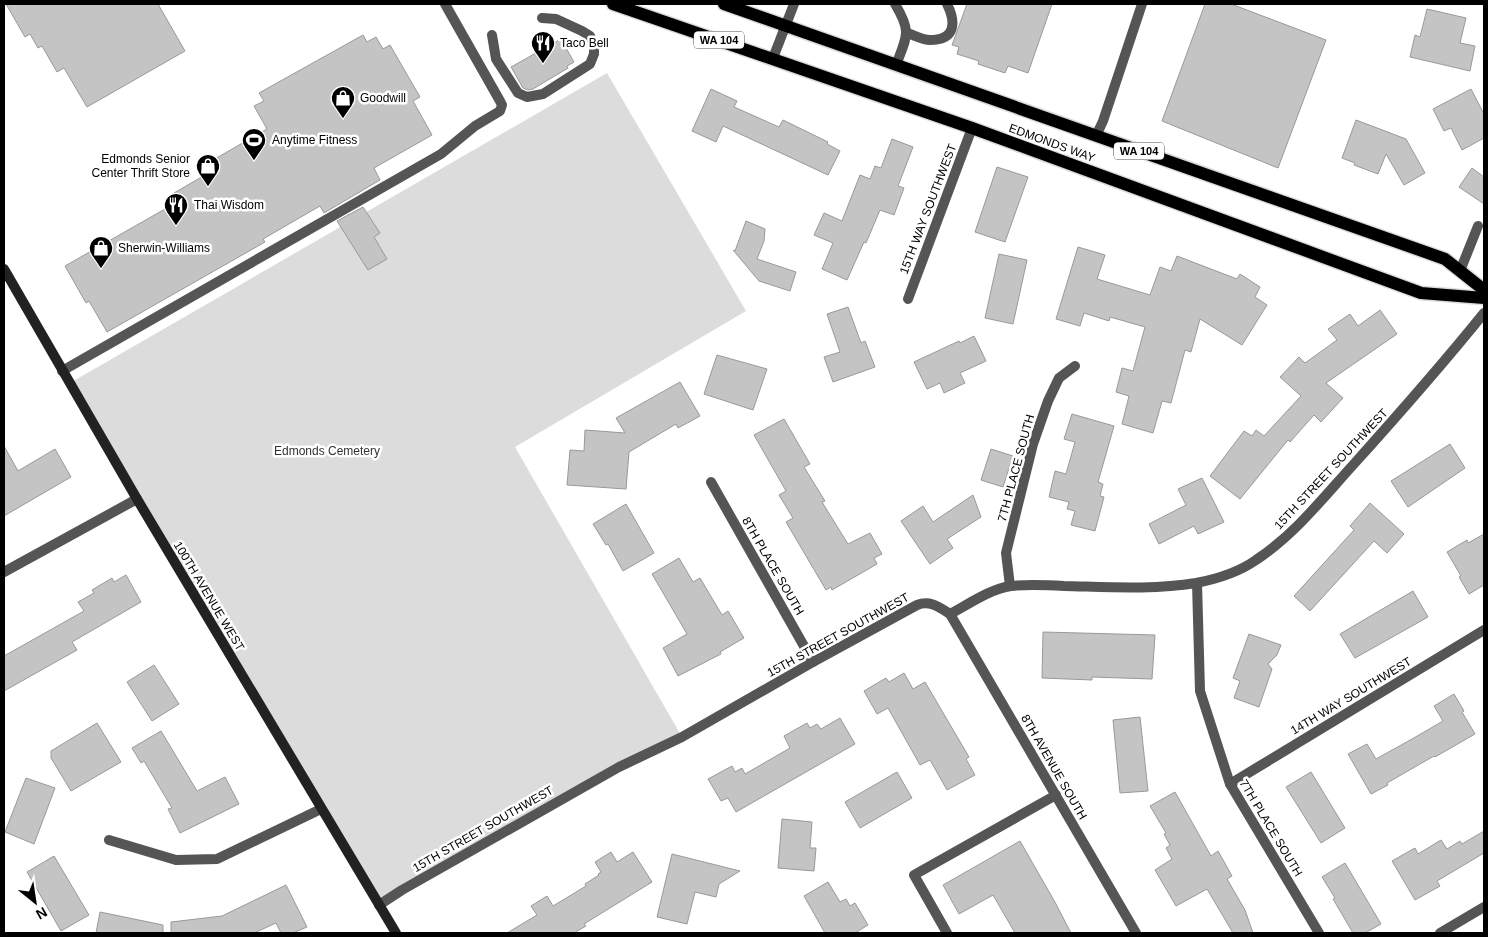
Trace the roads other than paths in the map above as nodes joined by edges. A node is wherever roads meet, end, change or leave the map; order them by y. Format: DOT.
graph roads {
  1 [pos="444,4"];
  2 [pos="613,4"];
  3 [pos="726,4"];
  4 [pos="794,4"];
  5 [pos="895,4"];
  6 [pos="947,4"];
  7 [pos="1142,4"];
  8 [pos="542,18"];
  9 [pos="786,25"];
  10 [pos="907,33"];
  11 [pos="492,35"];
  12 [pos="772,58"];
  13 [pos="896,65"];
  14 [pos="972,128"];
  15 [pos="1096,136"];
  16 [pos="1478,226"];
  17 [pos="4,269"];
  18 [pos="1460,271"];
  19 [pos="1484,290"];
  20 [pos="1484,298"];
  21 [pos="908,299"];
  22 [pos="1484,314"];
  23 [pos="1075,366"];
  24 [pos="62,370"];
  25 [pos="711,482"];
  26 [pos="136,499"];
  27 [pos="4,572"];
  28 [pos="1197,582"];
  29 [pos="1010,586"];
  30 [pos="950,614"];
  31 [pos="1484,630"];
  32 [pos="813,662"];
  33 [pos="1230,784"];
  34 [pos="1056,795"];
  35 [pos="321,809"];
  36 [pos="110,840"];
  37 [pos="379,905"];
  38 [pos="1484,907"];
  39 [pos="396,933"];
  40 [pos="947,933"];
  41 [pos="1136,933"];
  42 [pos="1319,933"];
  43 [pos="1440,933"];
  1 -- 24 [label="street"];
  2 -- 12 [label="main road, EDMONDS WAY / WA 104"];
  3 -- 9 [label="main road, EDMONDS WAY / WA 104"];
  4 -- 9 [label="street"];
  5 -- 10 [label="street"];
  6 -- 10 [label="street"];
  7 -- 15 [label="street"];
  8 -- 11 [label="street"];
  9 -- 12 [label="street"];
  9 -- 13 [label="main road, EDMONDS WAY / WA 104"];
  10 -- 13 [label="street"];
  12 -- 14 [label="main road, EDMONDS WAY / WA 104"];
  13 -- 15 [label="main road, EDMONDS WAY / WA 104"];
  14 -- 20 [label="main road, EDMONDS WAY / WA 104"];
  14 -- 21 [label="street, 15TH WAY SOUTHWEST"];
  15 -- 18 [label="main road, EDMONDS WAY / WA 104"];
  16 -- 18 [label="street"];
  17 -- 24 [label="main road, 100TH AVENUE WEST"];
  18 -- 19 [label="main road, EDMONDS WAY / WA 104"];
  22 -- 28 [label="street, 15TH STREET SOUTHWEST"];
  23 -- 29 [label="street, 7TH PLACE SOUTH"];
  24 -- 26 [label="main road, 100TH AVENUE WEST"];
  25 -- 32 [label="street, 8TH PLACE SOUTH"];
  26 -- 27 [label="street"];
  26 -- 35 [label="main road, 100TH AVENUE WEST"];
  28 -- 29 [label="street, 15TH STREET SOUTHWEST"];
  28 -- 33 [label="street, 7TH PLACE SOUTH"];
  29 -- 30 [label="street, 15TH STREET SOUTHWEST"];
  30 -- 32 [label="street, 15TH STREET SOUTHWEST"];
  30 -- 34 [label="street, 8TH AVENUE SOUTH"];
  31 -- 33 [label="street, 14TH WAY SOUTHWEST"];
  32 -- 37 [label="street, 15TH STREET SOUTHWEST"];
  33 -- 42 [label="street, 7TH PLACE SOUTH"];
  34 -- 40 [label="street"];
  34 -- 41 [label="street, 8TH AVENUE SOUTH"];
  35 -- 36 [label="street"];
  35 -- 37 [label="main road, 100TH AVENUE WEST"];
  37 -- 39 [label="main road, 100TH AVENUE WEST"];
  38 -- 43 [label="street"];
}
